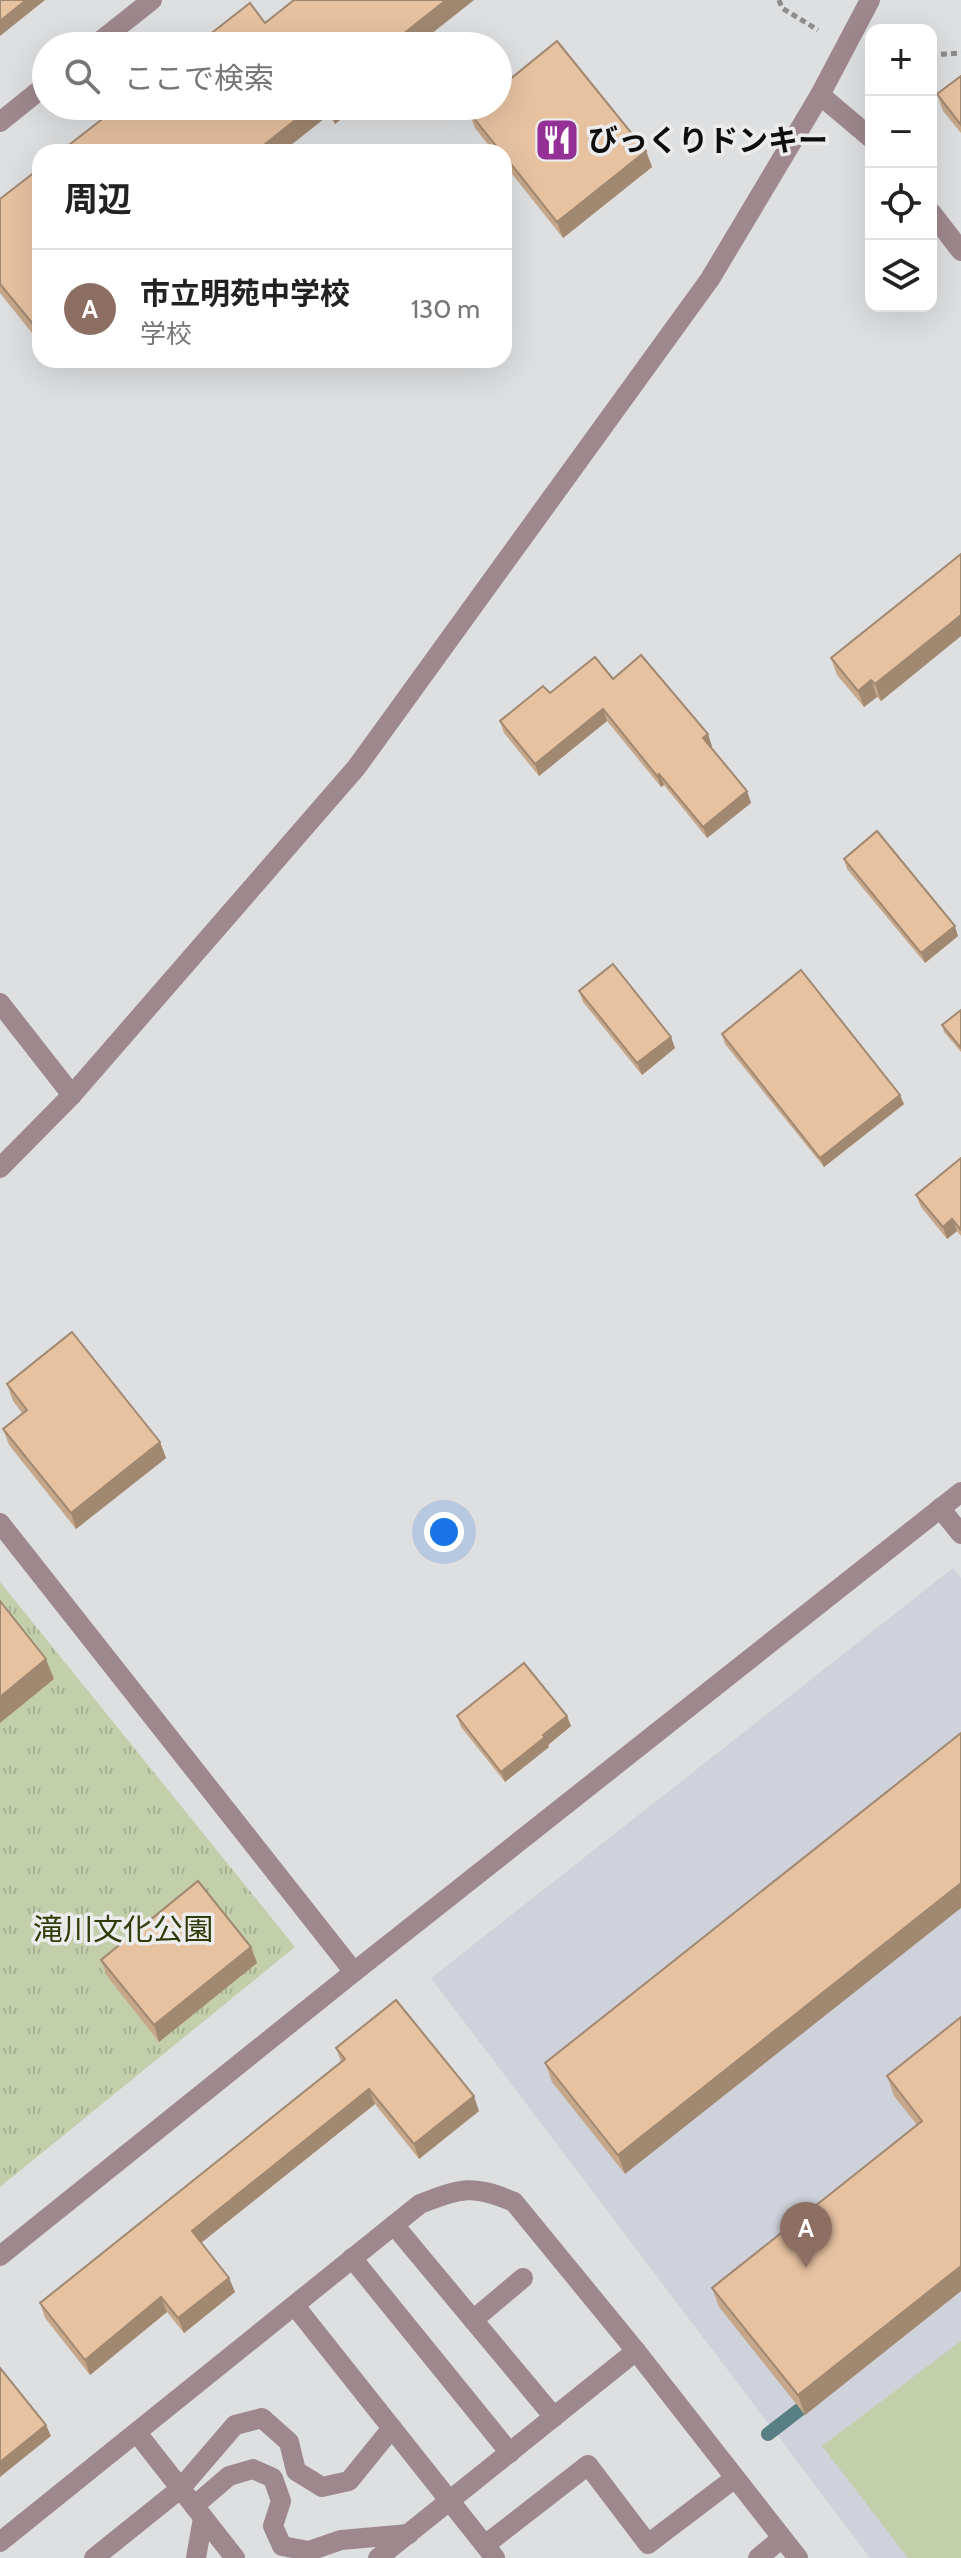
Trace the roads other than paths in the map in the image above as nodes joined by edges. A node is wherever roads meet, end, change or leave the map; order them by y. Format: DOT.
graph roads {
  1 [pos="152,0"];
  2 [pos="870,0"];
  3 [pos="112,32"];
  4 [pos="820,95"];
  5 [pos="32,96"];
  6 [pos="0,122"];
  7 [pos="865,133"];
  8 [pos="937,220"];
  9 [pos="961,251"];
  10 [pos="0,1003"];
  11 [pos="72,1095"];
  12 [pos="0,1168"];
  13 [pos="961,1492"];
  14 [pos="940,1508"];
  15 [pos="0,1523"];
  16 [pos="961,1534"];
  17 [pos="354,1972"];
  18 [pos="394,2225"];
  19 [pos="0,2256"];
  20 [pos="352,2258"];
  21 [pos="523,2278"];
  22 [pos="295,2306"];
  23 [pos="473,2320"];
  24 [pos="636,2351"];
  25 [pos="554,2417"];
  26 [pos="392,2428"];
  27 [pos="137,2433"];
  28 [pos="510,2453"];
  29 [pos="735,2478"];
  30 [pos="180,2489"];
  31 [pos="449,2502"];
  32 [pos="199,2512"];
  33 [pos="409,2534"];
  34 [pos="782,2538"];
  35 [pos="0,2542"];
  36 [pos="115,2551"];
  37 [pos="491,2554"];
  38 [pos="94,2558"];
  39 [pos="196,2558"];
  40 [pos="235,2558"];
  41 [pos="378,2558"];
  42 [pos="758,2558"];
  43 [pos="798,2558"];
  1 -- 3 [label="street"];
  2 -- 4 [label="street"];
  4 -- 7 [label="street"];
  4 -- 11 [label="street"];
  5 -- 6 [label="street"];
  8 -- 9 [label="street"];
  10 -- 11 [label="street"];
  11 -- 12 [label="street"];
  13 -- 14 [label="street"];
  14 -- 16 [label="street"];
  14 -- 17 [label="street"];
  15 -- 17 [label="street"];
  17 -- 19 [label="street"];
  18 -- 20 [label="street"];
  18 -- 23 [label="street"];
  18 -- 24 [label="street"];
  20 -- 22 [label="street"];
  20 -- 28 [label="street"];
  21 -- 23 [label="street"];
  22 -- 26 [label="street"];
  22 -- 27 [label="street"];
  23 -- 25 [label="street"];
  24 -- 25 [label="street"];
  24 -- 29 [label="street"];
  25 -- 28 [label="street"];
  26 -- 30 [label="street"];
  26 -- 31 [label="street"];
  27 -- 30 [label="street"];
  27 -- 35 [label="street"];
  28 -- 31 [label="street"];
  29 -- 34 [label="street"];
  29 -- 37 [label="street"];
  30 -- 32 [label="street"];
  30 -- 36 [label="street"];
  31 -- 33 [label="street"];
  31 -- 37 [label="street"];
  32 -- 33 [label="street"];
  32 -- 39 [label="street"];
  32 -- 40 [label="street"];
  33 -- 41 [label="street"];
  34 -- 42 [label="street"];
  34 -- 43 [label="street"];
  36 -- 38 [label="street"];
}
